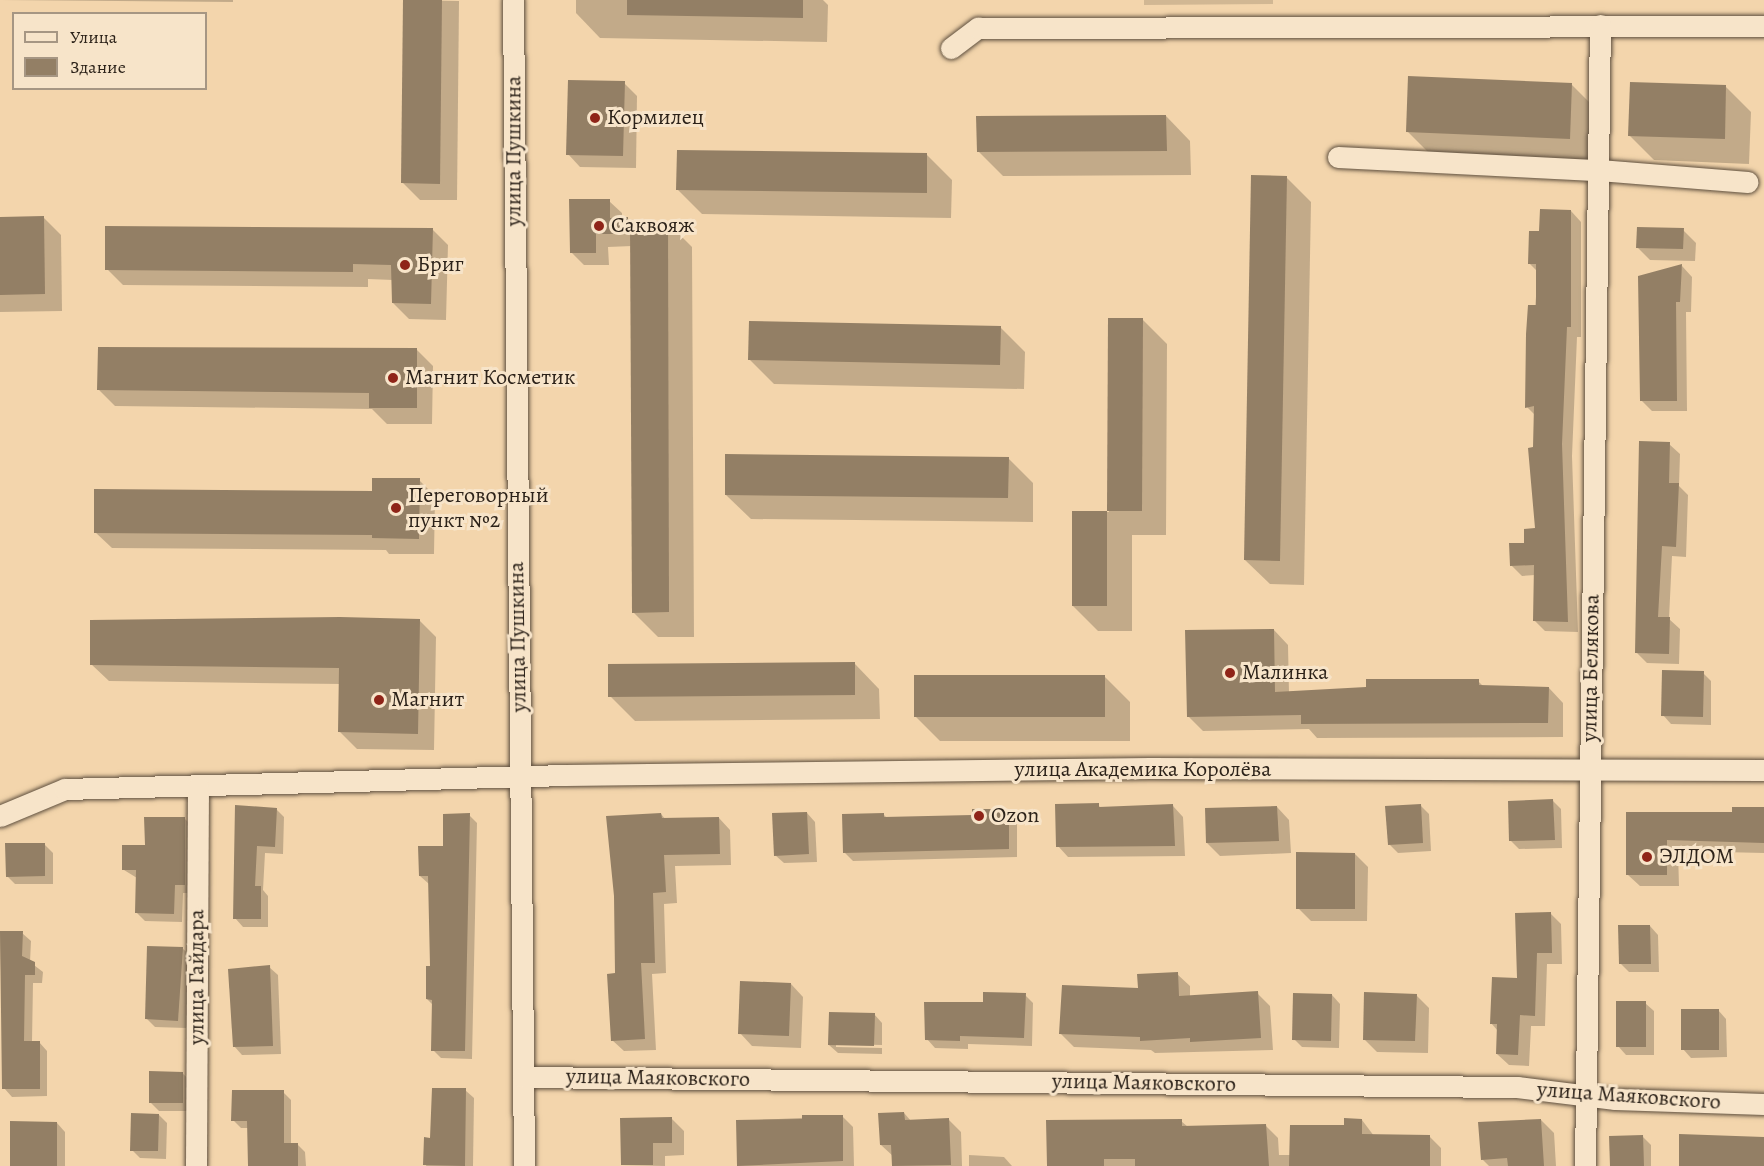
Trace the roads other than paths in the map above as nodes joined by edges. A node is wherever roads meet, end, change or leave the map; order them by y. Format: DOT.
graph roads {
  1 [pos="513,0"];
  2 [pos="1600,25"];
  3 [pos="1764,26"];
  4 [pos="951,48"];
  5 [pos="1338,156"];
  6 [pos="1599,170"];
  7 [pos="1748,182"];
  8 [pos="1589,770"];
  9 [pos="1764,770"];
  10 [pos="522,777"];
  11 [pos="198,787"];
  12 [pos="0,816"];
  13 [pos="523,1077"];
  14 [pos="1587,1095"];
  15 [pos="1764,1104"];
  16 [pos="196,1166"];
  17 [pos="524,1166"];
  18 [pos="1585,1166"];
  1 -- 10 [label="street, улица Пушкина"];
  2 -- 3 [label="street"];
  2 -- 4 [label="street"];
  2 -- 6 [label="street, улица Белякова"];
  5 -- 6 [label="street"];
  6 -- 7 [label="street"];
  6 -- 8 [label="street, улица Белякова"];
  8 -- 9 [label="street, улица Академика Королёва"];
  8 -- 10 [label="street, улица Академика Королёва"];
  8 -- 14 [label="street, улица Белякова"];
  10 -- 11 [label="street, улица Академика Королёва"];
  10 -- 13 [label="street, улица Пушкина"];
  11 -- 12 [label="street, улица Академика Королёва"];
  11 -- 16 [label="street, улица Гайдара"];
  13 -- 14 [label="street, улица Маяковского"];
  13 -- 17 [label="street, улица Пушкина"];
  14 -- 15 [label="street, улица Маяковского"];
  14 -- 18 [label="street, улица Белякова"];
}
